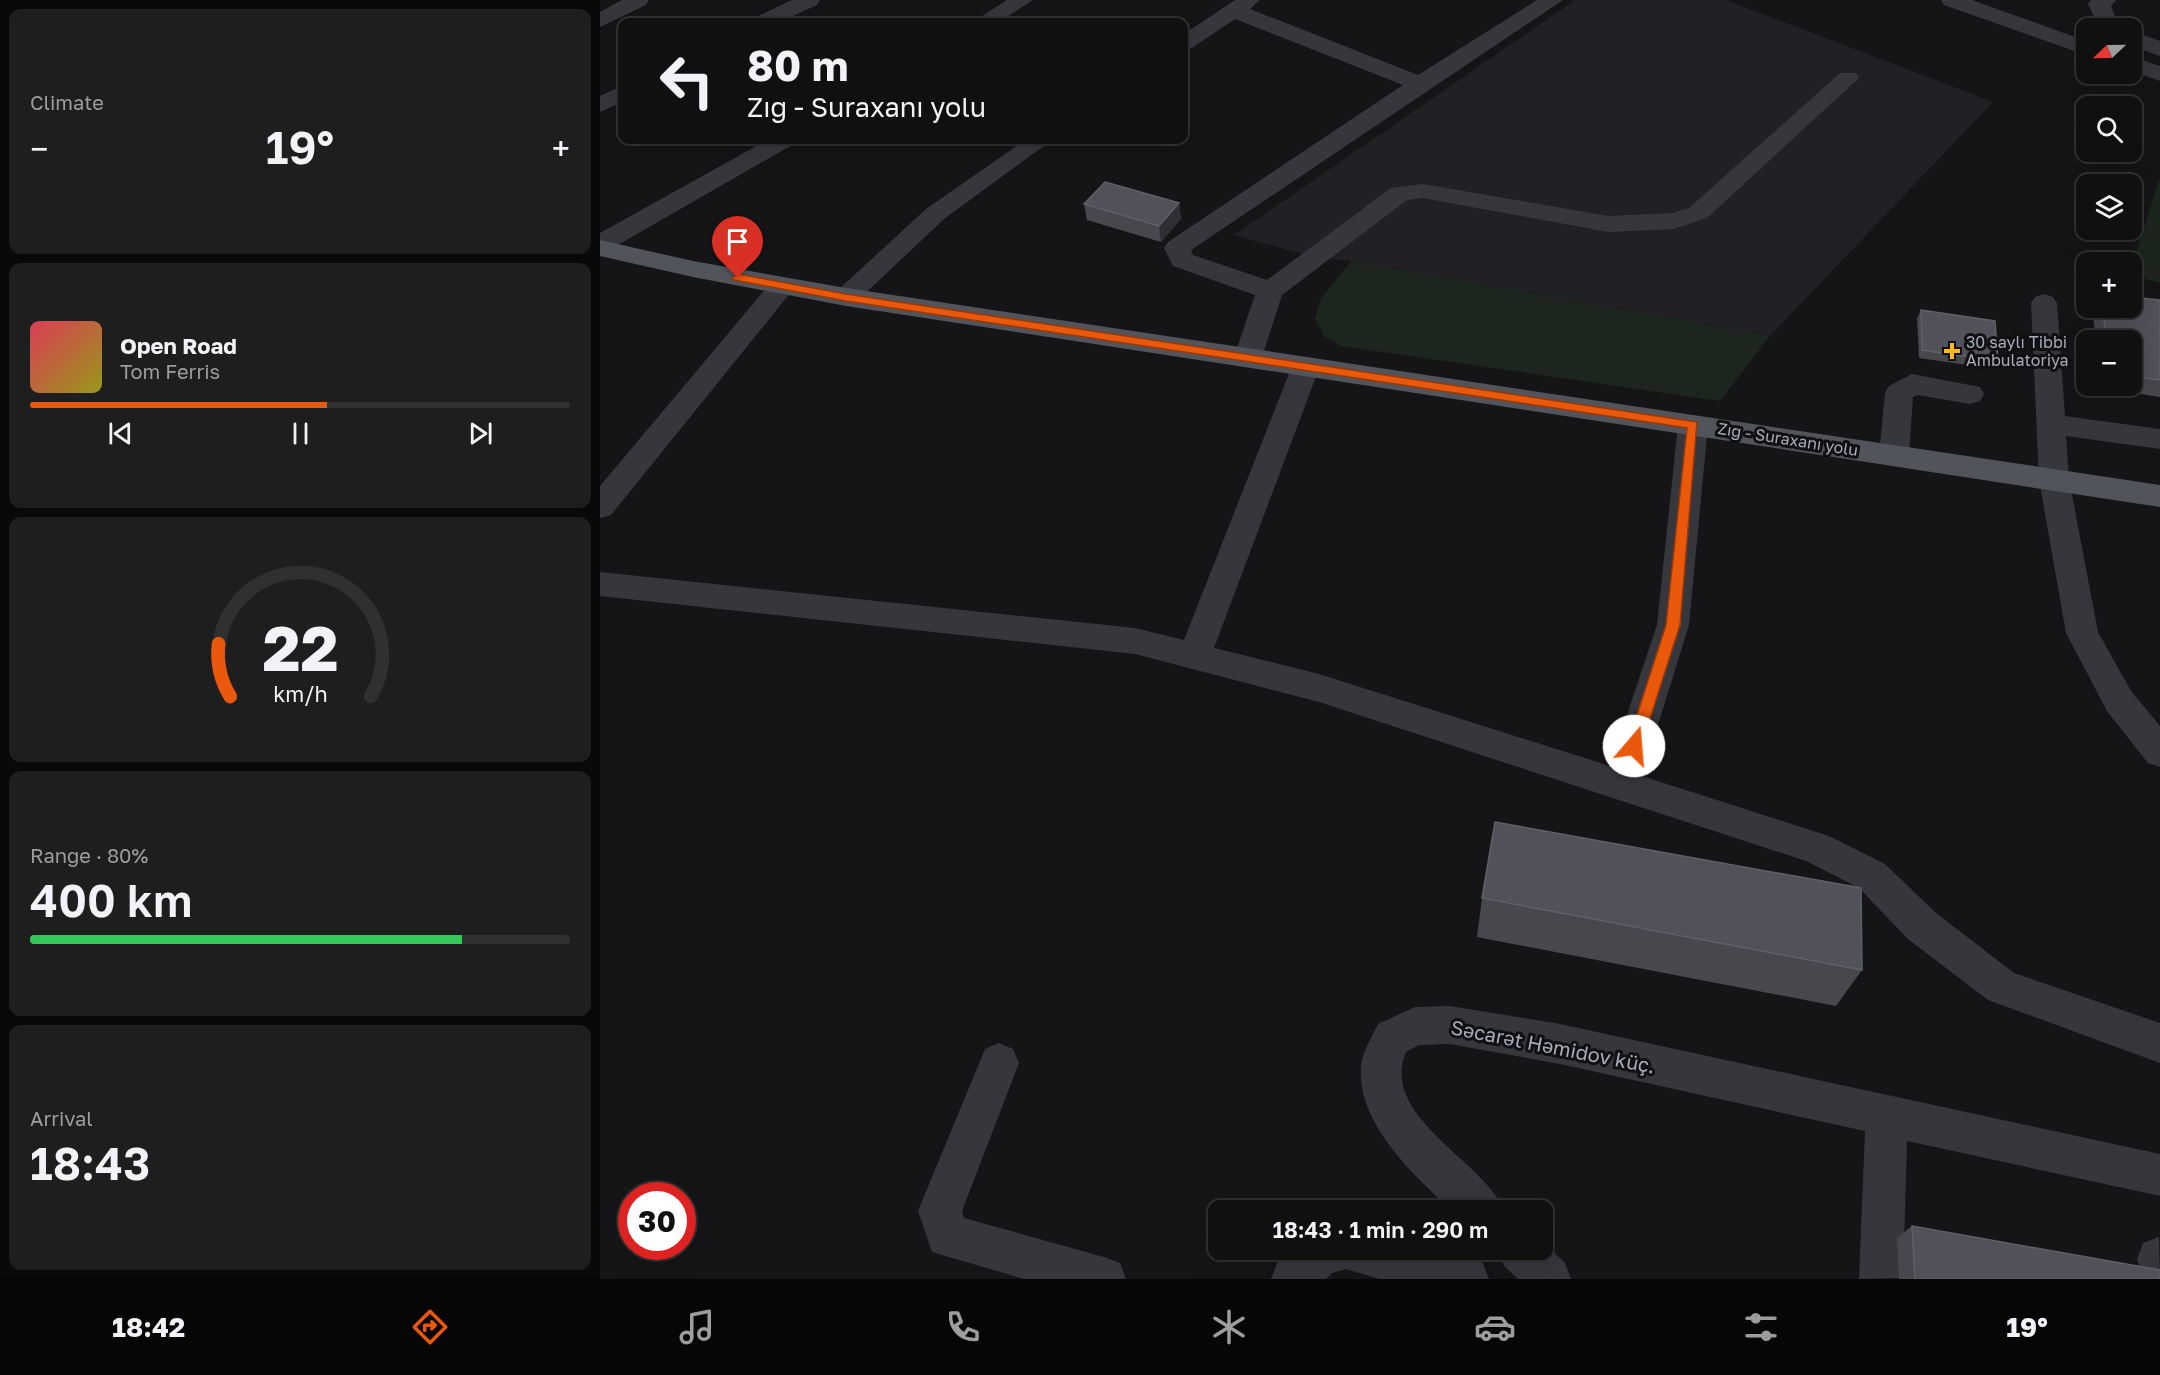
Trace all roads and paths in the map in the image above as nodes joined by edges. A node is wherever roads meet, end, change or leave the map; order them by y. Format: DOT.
graph roads {
  1 [pos="638,0"];
  2 [pos="809,0"];
  3 [pos="1022,0"];
  4 [pos="1552,0"];
  5 [pos="1952,0"];
  6 [pos="2105,0"];
  7 [pos="1241,5"];
  8 [pos="772,18"];
  9 [pos="991,18"];
  10 [pos="2105,18"];
  11 [pos="600,21"];
  12 [pos="1188,40"];
  13 [pos="2142,42"];
  14 [pos="2076,44"];
  15 [pos="2160,49"];
  16 [pos="2142,68"];
  17 [pos="2160,74"];
  18 [pos="1848,78"];
  19 [pos="1420,84"];
  20 [pos="618,95"];
  21 [pos="600,105"];
  22 [pos="777,144"];
  23 [pos="1034,144"];
  24 [pos="600,246"];
  25 [pos="782,286"];
  26 [pos="1270,291"];
  27 [pos="846,297"];
  28 [pos="2044,303"];
  29 [pos="1248,357"];
  30 [pos="1306,366"];
  31 [pos="1970,394"];
  32 [pos="2051,424"];
  33 [pos="1693,425"];
  34 [pos="2160,439"];
  35 [pos="1894,455"];
  36 [pos="2054,479"];
  37 [pos="2160,496"];
  38 [pos="600,507"];
  39 [pos="600,584"];
  40 [pos="1194,656"];
  41 [pos="2160,752"];
  42 [pos="1622,786"];
  43 [pos="2160,1043"];
  44 [pos="999,1064"];
  45 [pos="1887,1116"];
  46 [pos="2160,1174"];
  47 [pos="1472,1200"];
  48 [pos="1313,1260"];
  49 [pos="1392,1260"];
  50 [pos="1530,1260"];
  51 [pos="1881,1278"];
  52 [pos="1104,1279"];
  53 [pos="1293,1279"];
  54 [pos="1467,1279"];
  55 [pos="1549,1279"];
  1 -- 11 [label="street"];
  2 -- 8 [label="street"];
  3 -- 9 [label="street"];
  4 -- 19 [label="street"];
  5 -- 14 [label="street"];
  6 -- 10 [label="street"];
  7 -- 12 [label="street"];
  7 -- 19 [label="street"];
  13 -- 15 [label="street"];
  16 -- 17 [label="street"];
  18 -- 26 [label="street"];
  19 -- 26 [label="street"];
  20 -- 21 [label="street"];
  22 -- 24 [label="street"];
  23 -- 27 [label="street"];
  24 -- 25 [label="main road, Zığ - Suraxanı yolu"];
  25 -- 27 [label="main road, Zığ - Suraxanı yolu"];
  25 -- 38 [label="street"];
  26 -- 29 [label="street"];
  27 -- 29 [label="main road, Zığ - Suraxanı yolu"];
  28 -- 32 [label="street"];
  29 -- 30 [label="main road, Zığ - Suraxanı yolu"];
  30 -- 33 [label="main road, Zığ - Suraxanı yolu"];
  30 -- 40 [label="street"];
  31 -- 35 [label="street"];
  32 -- 34 [label="street"];
  32 -- 36 [label="street"];
  33 -- 35 [label="main road, Zığ - Suraxanı yolu"];
  33 -- 42 [label="street"];
  35 -- 36 [label="main road, Zığ - Suraxanı yolu"];
  36 -- 37 [label="main road, Zığ - Suraxanı yolu"];
  36 -- 41 [label="street"];
  39 -- 40 [label="street"];
  40 -- 42 [label="street"];
  42 -- 43 [label="street"];
  44 -- 52 [label="street"];
  45 -- 46 [label="street, Səcarət Həmidov küç."];
  45 -- 47 [label="street, Səcarət Həmidov küç."];
  45 -- 51 [label="street"];
  48 -- 53 [label="street"];
  49 -- 54 [label="street"];
  50 -- 55 [label="street"];
}
